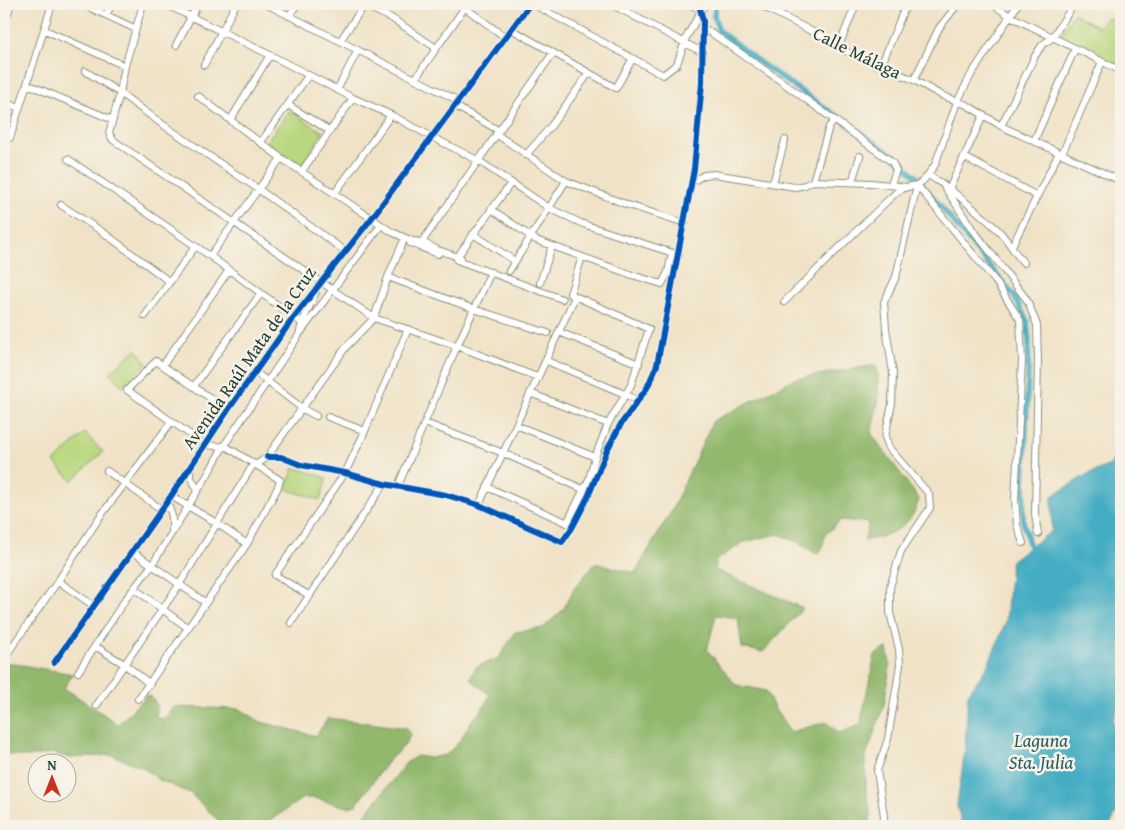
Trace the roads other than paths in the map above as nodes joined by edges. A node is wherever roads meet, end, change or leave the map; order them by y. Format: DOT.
graph roads {
  1 [pos="11,4"];
  2 [pos="43,4"];
  3 [pos="82,4"];
  4 [pos="112,4"];
  5 [pos="143,4"];
  6 [pos="165,4"];
  7 [pos="198,4"];
  8 [pos="236,4"];
  9 [pos="266,4"];
  10 [pos="296,4"];
  11 [pos="365,4"];
  12 [pos="531,4"];
  13 [pos="611,4"];
  14 [pos="689,4"];
  15 [pos="758,4"];
  16 [pos="856,4"];
  17 [pos="908,4"];
  18 [pos="958,4"];
  19 [pos="992,4"];
  20 [pos="1018,4"];
  21 [pos="1074,4"];
  22 [pos="52,5"];
  23 [pos="462,5"];
  24 [pos="701,6"];
  25 [pos="106,15"];
  26 [pos="191,16"];
  27 [pos="290,16"];
  28 [pos="1010,16"];
  29 [pos="4,24"];
  30 [pos="704,28"];
  31 [pos="136,29"];
  32 [pos="45,30"];
  33 [pos="511,30"];
  34 [pos="222,32"];
  35 [pos="505,37"];
  36 [pos="1052,38"];
  37 [pos="340,41"];
  38 [pos="684,43"];
  39 [pos="176,45"];
  40 [pos="839,46"];
  41 [pos="436,48"];
  42 [pos="1075,49"];
  43 [pos="358,50"];
  44 [pos="702,52"];
  45 [pos="553,53"];
  46 [pos="270,55"];
  47 [pos="633,58"];
  48 [pos="1102,62"];
  49 [pos="204,65"];
  50 [pos="125,66"];
  51 [pos="881,66"];
  52 [pos="84,71"];
  53 [pos="1121,72"];
  54 [pos="589,73"];
  55 [pos="308,76"];
  56 [pos="415,79"];
  57 [pos="914,80"];
  58 [pos="26,84"];
  59 [pos="337,90"];
  60 [pos="120,93"];
  61 [pos="198,96"];
  62 [pos="353,98"];
  63 [pos="4,102"];
  64 [pos="957,102"];
  65 [pos="457,103"];
  66 [pos="288,105"];
  67 [pos="19,108"];
  68 [pos="391,115"];
  69 [pos="983,116"];
  70 [pos="231,119"];
  71 [pos="113,120"];
  72 [pos="835,120"];
  73 [pos="1002,126"];
  74 [pos="330,131"];
  75 [pos="497,132"];
  76 [pos="4,136"];
  77 [pos="432,137"];
  78 [pos="785,140"];
  79 [pos="1034,141"];
  80 [pos="261,142"];
  81 [pos="1060,153"];
  82 [pos="526,155"];
  83 [pos="860,156"];
  84 [pos="964,157"];
  85 [pos="281,158"];
  86 [pos="68,159"];
  87 [pos="478,161"];
  88 [pos="694,169"];
  89 [pos="302,171"];
  90 [pos="714,174"];
  91 [pos="929,174"];
  92 [pos="566,181"];
  93 [pos="813,181"];
  94 [pos="1121,181"];
  95 [pos="692,182"];
  96 [pos="852,182"];
  97 [pos="511,183"];
  98 [pos="773,183"];
  99 [pos="890,184"];
  100 [pos="918,185"];
  101 [pos="907,187"];
  102 [pos="947,187"];
  103 [pos="258,189"];
  104 [pos="335,193"];
  105 [pos="1037,196"];
  106 [pos="887,201"];
  107 [pos="61,205"];
  108 [pos="549,208"];
  109 [pos="491,209"];
  110 [pos="371,219"];
  111 [pos="685,223"];
  112 [pos="235,224"];
  113 [pos="381,225"];
  114 [pos="392,232"];
  115 [pos="473,234"];
  116 [pos="530,237"];
  117 [pos="404,240"];
  118 [pos="422,242"];
  119 [pos="552,246"];
  120 [pos="1012,246"];
  121 [pos="195,247"];
  122 [pos="345,251"];
  123 [pos="675,254"];
  124 [pos="210,256"];
  125 [pos="582,257"];
  126 [pos="515,261"];
  127 [pos="1024,263"];
  128 [pos="229,270"];
  129 [pos="508,271"];
  130 [pos="491,272"];
  131 [pos="388,277"];
  132 [pos="170,282"];
  133 [pos="321,282"];
  134 [pos="540,283"];
  135 [pos="333,290"];
  136 [pos="261,293"];
  137 [pos="575,296"];
  138 [pos="562,299"];
  139 [pos="784,302"];
  140 [pos="474,309"];
  141 [pos="145,316"];
  142 [pos="294,317"];
  143 [pos="374,318"];
  144 [pos="302,323"];
  145 [pos="408,329"];
  146 [pos="560,332"];
  147 [pos="548,334"];
  148 [pos="299,335"];
  149 [pos="457,346"];
  150 [pos="547,361"];
  151 [pos="639,364"];
  152 [pos="163,365"];
  153 [pos="255,372"];
  154 [pos="538,377"];
  155 [pos="266,381"];
  156 [pos="194,386"];
  157 [pos="530,393"];
  158 [pos="627,395"];
  159 [pos="638,401"];
  160 [pos="303,409"];
  161 [pos="228,410"];
  162 [pos="316,416"];
  163 [pos="328,417"];
  164 [pos="172,421"];
  165 [pos="425,423"];
  166 [pos="608,424"];
  167 [pos="516,425"];
  168 [pos="365,431"];
  169 [pos="204,445"];
  170 [pos="223,447"];
  171 [pos="503,452"];
  172 [pos="268,457"];
  173 [pos="595,457"];
  174 [pos="253,464"];
  175 [pos="190,468"];
  176 [pos="107,471"];
  177 [pos="344,473"];
  178 [pos="125,484"];
  179 [pos="384,484"];
  180 [pos="398,486"];
  181 [pos="487,487"];
  182 [pos="198,490"];
  183 [pos="587,491"];
  184 [pos="169,499"];
  185 [pos="479,504"];
  186 [pos="188,507"];
  187 [pos="161,509"];
  188 [pos="218,524"];
  189 [pos="570,524"];
  190 [pos="172,532"];
  191 [pos="1038,534"];
  192 [pos="1023,543"];
  193 [pos="247,544"];
  194 [pos="132,551"];
  195 [pos="152,565"];
  196 [pos="58,581"];
  197 [pos="179,585"];
  198 [pos="135,589"];
  199 [pos="310,596"];
  200 [pos="206,603"];
  201 [pos="94,606"];
  202 [pos="162,609"];
  203 [pos="291,624"];
  204 [pos="188,628"];
  205 [pos="95,646"];
  206 [pos="7,654"];
  207 [pos="54,663"];
  208 [pos="124,664"];
  209 [pos="78,672"];
  210 [pos="150,684"];
  211 [pos="138,699"];
  212 [pos="96,706"];
  213 [pos="883,826"];
  1 -- 29 [label="street"];
  2 -- 22 [label="street"];
  3 -- 25 [label="street"];
  4 -- 25 [label="street"];
  5 -- 31 [label="street"];
  6 -- 26 [label="street"];
  7 -- 26 [label="street"];
  8 -- 34 [label="street"];
  9 -- 27 [label="street"];
  10 -- 27 [label="street"];
  11 -- 37 [label="street"];
  11 -- 41 [label="street"];
  12 -- 33 [label="street, Avenida Raúl Mata de la Cruz"];
  12 -- 47 [label="street"];
  13 -- 38 [label="street"];
  14 -- 24 [label="street"];
  15 -- 40 [label="street, Calle Málaga"];
  16 -- 40 [label="street"];
  17 -- 51 [label="street"];
  18 -- 57 [label="street"];
  19 -- 28 [label="street"];
  20 -- 28 [label="street"];
  21 -- 36 [label="street"];
  22 -- 32 [label="street"];
  23 -- 35 [label="street"];
  23 -- 41 [label="street"];
  24 -- 30 [label="street"];
  24 -- 38 [label="street"];
  25 -- 31 [label="street"];
  26 -- 34 [label="street"];
  26 -- 39 [label="street"];
  27 -- 37 [label="street"];
  28 -- 36 [label="street"];
  28 -- 64 [label="street"];
  30 -- 44 [label="street"];
  30 -- 72 [label="street"];
  31 -- 50 [label="street"];
  32 -- 50 [label="street"];
  32 -- 58 [label="street"];
  33 -- 35 [label="street, Avenida Raúl Mata de la Cruz"];
  33 -- 45 [label="street"];
  34 -- 46 [label="street"];
  34 -- 49 [label="street"];
  35 -- 65 [label="street, Avenida Raúl Mata de la Cruz"];
  36 -- 42 [label="street"];
  36 -- 73 [label="street"];
  37 -- 43 [label="street"];
  38 -- 44 [label="street"];
  38 -- 47 [label="street"];
  40 -- 51 [label="street, Calle Málaga"];
  41 -- 56 [label="street"];
  42 -- 48 [label="street"];
  42 -- 79 [label="street"];
  43 -- 56 [label="street"];
  43 -- 59 [label="street"];
  44 -- 88 [label="street"];
  45 -- 54 [label="street"];
  45 -- 75 [label="street"];
  46 -- 55 [label="street"];
  46 -- 70 [label="street"];
  47 -- 54 [label="street"];
  48 -- 53 [label="street"];
  48 -- 81 [label="street"];
  50 -- 60 [label="street"];
  51 -- 57 [label="street, Calle Málaga"];
  52 -- 60 [label="street"];
  54 -- 82 [label="street"];
  55 -- 59 [label="street"];
  55 -- 66 [label="street"];
  56 -- 65 [label="street"];
  57 -- 64 [label="street, Calle Málaga"];
  58 -- 67 [label="street"];
  58 -- 71 [label="street"];
  59 -- 62 [label="street"];
  60 -- 71 [label="street"];
  60 -- 103 [label="street"];
  61 -- 70 [label="street"];
  62 -- 68 [label="street"];
  62 -- 74 [label="street"];
  63 -- 67 [label="street"];
  64 -- 69 [label="street, Calle Málaga"];
  64 -- 91 [label="street"];
  65 -- 75 [label="street"];
  65 -- 77 [label="street, Avenida Raúl Mata de la Cruz"];
  66 -- 74 [label="street"];
  66 -- 80 [label="street"];
  67 -- 76 [label="street"];
  68 -- 77 [label="street"];
  68 -- 104 [label="street"];
  69 -- 73 [label="street, Calle Málaga"];
  69 -- 84 [label="street"];
  70 -- 80 [label="street"];
  71 -- 112 [label="street"];
  72 -- 93 [label="street"];
  72 -- 99 [label="street"];
  73 -- 79 [label="street, Calle Málaga"];
  74 -- 89 [label="street"];
  75 -- 82 [label="street"];
  75 -- 87 [label="street"];
  77 -- 87 [label="street"];
  77 -- 110 [label="street, Avenida Raúl Mata de la Cruz"];
  78 -- 98 [label="street"];
  79 -- 81 [label="street, Calle Málaga"];
  80 -- 85 [label="street"];
  81 -- 94 [label="street, Calle Málaga"];
  81 -- 105 [label="street"];
  82 -- 92 [label="street"];
  83 -- 96 [label="street"];
  84 -- 102 [label="street"];
  84 -- 105 [label="street"];
  85 -- 89 [label="street"];
  85 -- 103 [label="street"];
  86 -- 121 [label="street"];
  87 -- 97 [label="street"];
  87 -- 118 [label="street"];
  88 -- 90 [label="street"];
  88 -- 95 [label="street"];
  89 -- 104 [label="street"];
  90 -- 95 [label="street"];
  90 -- 98 [label="street"];
  91 -- 100 [label="street"];
  91 -- 102 [label="street"];
  92 -- 108 [label="street"];
  92 -- 111 [label="street"];
  93 -- 96 [label="street"];
  93 -- 98 [label="street"];
  95 -- 111 [label="street"];
  96 -- 99 [label="street"];
  97 -- 108 [label="street"];
  97 -- 109 [label="street"];
  99 -- 101 [label="street"];
  99 -- 106 [label="street"];
  100 -- 101 [label="street"];
  100 -- 192 [label="street"];
  100 -- 213 [label="street"];
  101 -- 106 [label="street"];
  102 -- 120 [label="street"];
  102 -- 191 [label="street"];
  103 -- 112 [label="street"];
  103 -- 122 [label="street"];
  104 -- 110 [label="street"];
  105 -- 120 [label="street"];
  106 -- 139 [label="street"];
  107 -- 132 [label="street"];
  108 -- 116 [label="street"];
  108 -- 123 [label="street"];
  109 -- 115 [label="street"];
  109 -- 116 [label="street"];
  110 -- 113 [label="street"];
  110 -- 122 [label="street, Avenida Raúl Mata de la Cruz"];
  111 -- 123 [label="street"];
  112 -- 124 [label="street"];
  112 -- 133 [label="street"];
  113 -- 114 [label="street"];
  113 -- 135 [label="street"];
  114 -- 117 [label="street"];
  114 -- 118 [label="street"];
  115 -- 118 [label="street"];
  115 -- 126 [label="street"];
  116 -- 119 [label="street"];
  116 -- 126 [label="street"];
  117 -- 130 [label="street"];
  117 -- 131 [label="street"];
  119 -- 125 [label="street"];
  119 -- 134 [label="street"];
  120 -- 127 [label="street"];
  121 -- 124 [label="street"];
  121 -- 132 [label="street"];
  122 -- 133 [label="street, Avenida Raúl Mata de la Cruz"];
  123 -- 125 [label="street"];
  123 -- 159 [label="street"];
  124 -- 128 [label="street"];
  125 -- 137 [label="street"];
  126 -- 129 [label="street"];
  128 -- 136 [label="street"];
  128 -- 152 [label="street"];
  130 -- 138 [label="street"];
  130 -- 140 [label="street"];
  131 -- 140 [label="street"];
  131 -- 143 [label="street"];
  132 -- 141 [label="street"];
  133 -- 135 [label="street"];
  133 -- 142 [label="street, Avenida Raúl Mata de la Cruz"];
  133 -- 144 [label="street"];
  135 -- 143 [label="street"];
  135 -- 148 [label="street"];
  136 -- 142 [label="street"];
  136 -- 156 [label="street"];
  137 -- 146 [label="street"];
  137 -- 151 [label="street"];
  140 -- 147 [label="street"];
  140 -- 149 [label="street"];
  142 -- 144 [label="street"];
  142 -- 153 [label="street, Avenida Raúl Mata de la Cruz"];
  143 -- 145 [label="street"];
  143 -- 160 [label="street"];
  144 -- 148 [label="street"];
  145 -- 149 [label="street"];
  145 -- 168 [label="street"];
  146 -- 150 [label="street"];
  146 -- 151 [label="street"];
  148 -- 155 [label="street"];
  149 -- 154 [label="street"];
  149 -- 165 [label="street"];
  150 -- 154 [label="street"];
  150 -- 158 [label="street"];
  151 -- 158 [label="street"];
  152 -- 156 [label="street"];
  152 -- 164 [label="street"];
  153 -- 155 [label="street"];
  153 -- 161 [label="street, Avenida Raúl Mata de la Cruz"];
  154 -- 157 [label="street"];
  155 -- 160 [label="street"];
  155 -- 170 [label="street"];
  156 -- 161 [label="street"];
  157 -- 166 [label="street"];
  157 -- 167 [label="street"];
  158 -- 159 [label="street"];
  158 -- 166 [label="street"];
  159 -- 183 [label="street"];
  160 -- 162 [label="street"];
  160 -- 172 [label="street"];
  161 -- 169 [label="street, Avenida Raúl Mata de la Cruz"];
  163 -- 168 [label="street"];
  164 -- 169 [label="street"];
  164 -- 178 [label="street"];
  165 -- 171 [label="street"];
  165 -- 180 [label="street"];
  166 -- 173 [label="street"];
  167 -- 171 [label="street"];
  167 -- 173 [label="street"];
  168 -- 177 [label="street"];
  169 -- 170 [label="street"];
  169 -- 175 [label="street, Avenida Raúl Mata de la Cruz"];
  170 -- 174 [label="street"];
  170 -- 182 [label="street"];
  171 -- 181 [label="street"];
  171 -- 183 [label="street"];
  172 -- 174 [label="street"];
  172 -- 177 [label="street"];
  173 -- 183 [label="street"];
  174 -- 188 [label="street"];
  174 -- 193 [label="street"];
  175 -- 182 [label="street"];
  175 -- 184 [label="street, Avenida Raúl Mata de la Cruz"];
  176 -- 178 [label="street"];
  177 -- 179 [label="street"];
  177 -- 199 [label="street"];
  178 -- 187 [label="street"];
  178 -- 196 [label="street"];
  179 -- 180 [label="street"];
  179 -- 199 [label="street"];
  180 -- 185 [label="street"];
  181 -- 185 [label="street"];
  181 -- 189 [label="street"];
  182 -- 186 [label="street"];
  183 -- 189 [label="street"];
  184 -- 186 [label="street"];
  184 -- 187 [label="street, Avenida Raúl Mata de la Cruz"];
  184 -- 190 [label="street"];
  185 -- 189 [label="street"];
  186 -- 188 [label="street"];
  186 -- 190 [label="street"];
  187 -- 194 [label="street, Avenida Raúl Mata de la Cruz"];
  188 -- 193 [label="street"];
  188 -- 197 [label="street"];
  190 -- 195 [label="street"];
  193 -- 200 [label="street"];
  194 -- 195 [label="street"];
  194 -- 201 [label="street, Avenida Raúl Mata de la Cruz"];
  195 -- 197 [label="street"];
  195 -- 198 [label="street"];
  196 -- 201 [label="street"];
  196 -- 206 [label="street"];
  197 -- 200 [label="street"];
  197 -- 202 [label="street"];
  198 -- 202 [label="street"];
  198 -- 205 [label="street"];
  199 -- 203 [label="street"];
  200 -- 204 [label="street"];
  201 -- 207 [label="street, Avenida Raúl Mata de la Cruz"];
  202 -- 204 [label="street"];
  202 -- 208 [label="street"];
  204 -- 210 [label="street"];
  205 -- 208 [label="street"];
  205 -- 209 [label="street"];
  208 -- 210 [label="street"];
  208 -- 212 [label="street"];
  210 -- 211 [label="street"];
}
